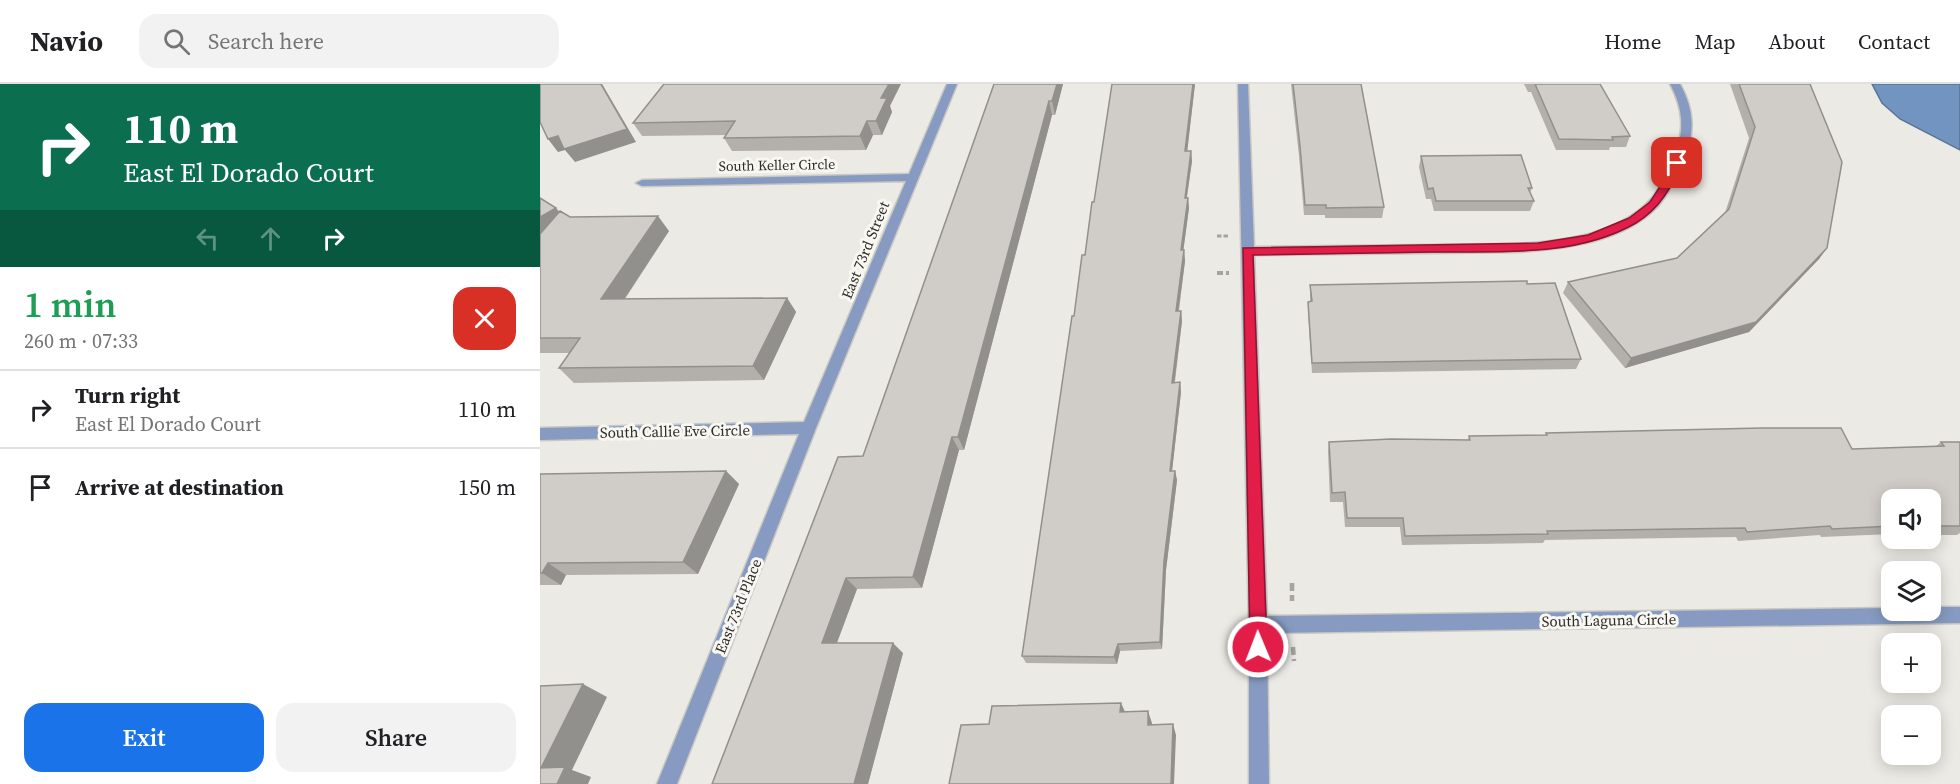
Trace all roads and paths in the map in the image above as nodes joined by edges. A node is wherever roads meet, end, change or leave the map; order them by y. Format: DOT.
graph roads {
  1 [pos="952,84"];
  2 [pos="1243,84"];
  3 [pos="1675,84"];
  4 [pos="913,177"];
  5 [pos="642,183"];
  6 [pos="1247,251"];
  7 [pos="809,428"];
  8 [pos="540,434"];
  9 [pos="1960,615"];
  10 [pos="1258,625"];
  11 [pos="667,784"];
  12 [pos="1259,784"];
  1 -- 4 [label="street, East 73rd Street"];
  2 -- 6 [label="street"];
  3 -- 6 [label="street"];
  4 -- 5 [label="street, South Keller Circle"];
  4 -- 7 [label="street, East 73rd Street"];
  6 -- 10 [label="street"];
  7 -- 8 [label="street, South Callie Eve Circle"];
  7 -- 11 [label="street, East 73rd Place"];
  9 -- 10 [label="street, South Laguna Circle"];
  10 -- 12 [label="street"];
}
